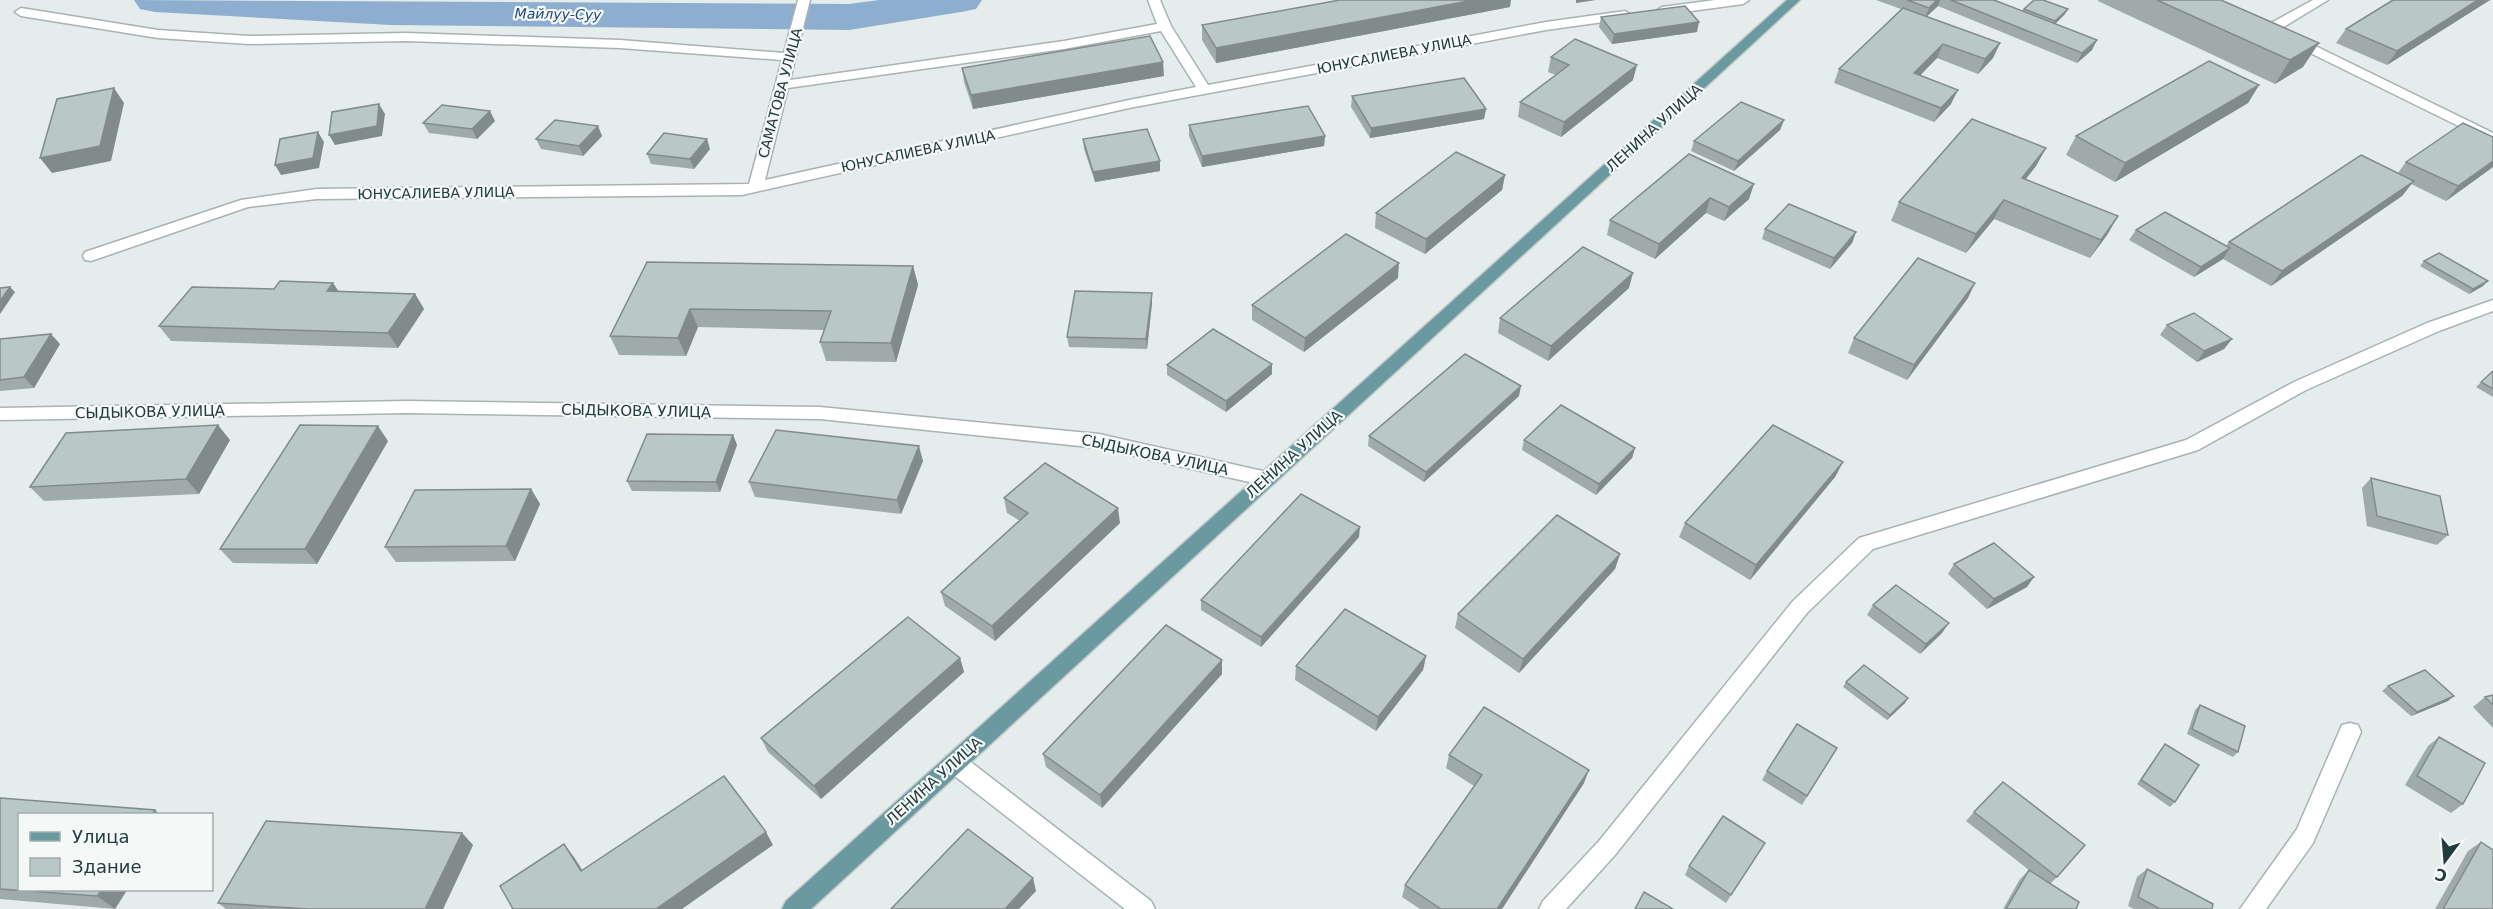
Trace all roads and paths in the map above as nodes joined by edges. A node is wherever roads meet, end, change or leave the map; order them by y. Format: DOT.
graph roads {
  1 [pos="804,0"];
  2 [pos="1154,0"];
  3 [pos="1743,0"];
  4 [pos="1794,0"];
  5 [pos="2322,0"];
  6 [pos="21,12"];
  7 [pos="2239,14"];
  8 [pos="1165,26"];
  9 [pos="2272,28"];
  10 [pos="789,57"];
  11 [pos="782,85"];
  12 [pos="1204,90"];
  13 [pos="2493,139"];
  14 [pos="756,187"];
  15 [pos="92,255"];
  16 [pos="2493,305"];
  17 [pos="0,414"];
  18 [pos="1267,479"];
  19 [pos="2350,732"];
  20 [pos="955,763"];
  21 [pos="794,909"];
  22 [pos="1143,909"];
  23 [pos="1551,909"];
  24 [pos="2252,909"];
  1 -- 10 [label="street, САМАТОВА УЛИЦА"];
  2 -- 8 [label="street"];
  3 -- 12 [label="street, ЮНУСАЛИЕВА УЛИЦА"];
  4 -- 18 [label="main road, ЛЕНИНА УЛИЦА"];
  5 -- 9 [label="street"];
  6 -- 10 [label="street"];
  7 -- 9 [label="street"];
  8 -- 11 [label="street"];
  8 -- 12 [label="street"];
  9 -- 13 [label="street"];
  10 -- 11 [label="street, САМАТОВА УЛИЦА"];
  11 -- 14 [label="street, САМАТОВА УЛИЦА"];
  12 -- 14 [label="street, ЮНУСАЛИЕВА УЛИЦА"];
  14 -- 15 [label="street, ЮНУСАЛИЕВА УЛИЦА"];
  16 -- 23 [label="street"];
  17 -- 18 [label="street, СЫДЫКОВА УЛИЦА"];
  18 -- 20 [label="main road, ЛЕНИНА УЛИЦА"];
  19 -- 24 [label="street"];
  20 -- 21 [label="main road, ЛЕНИНА УЛИЦА"];
  20 -- 22 [label="street"];
}
